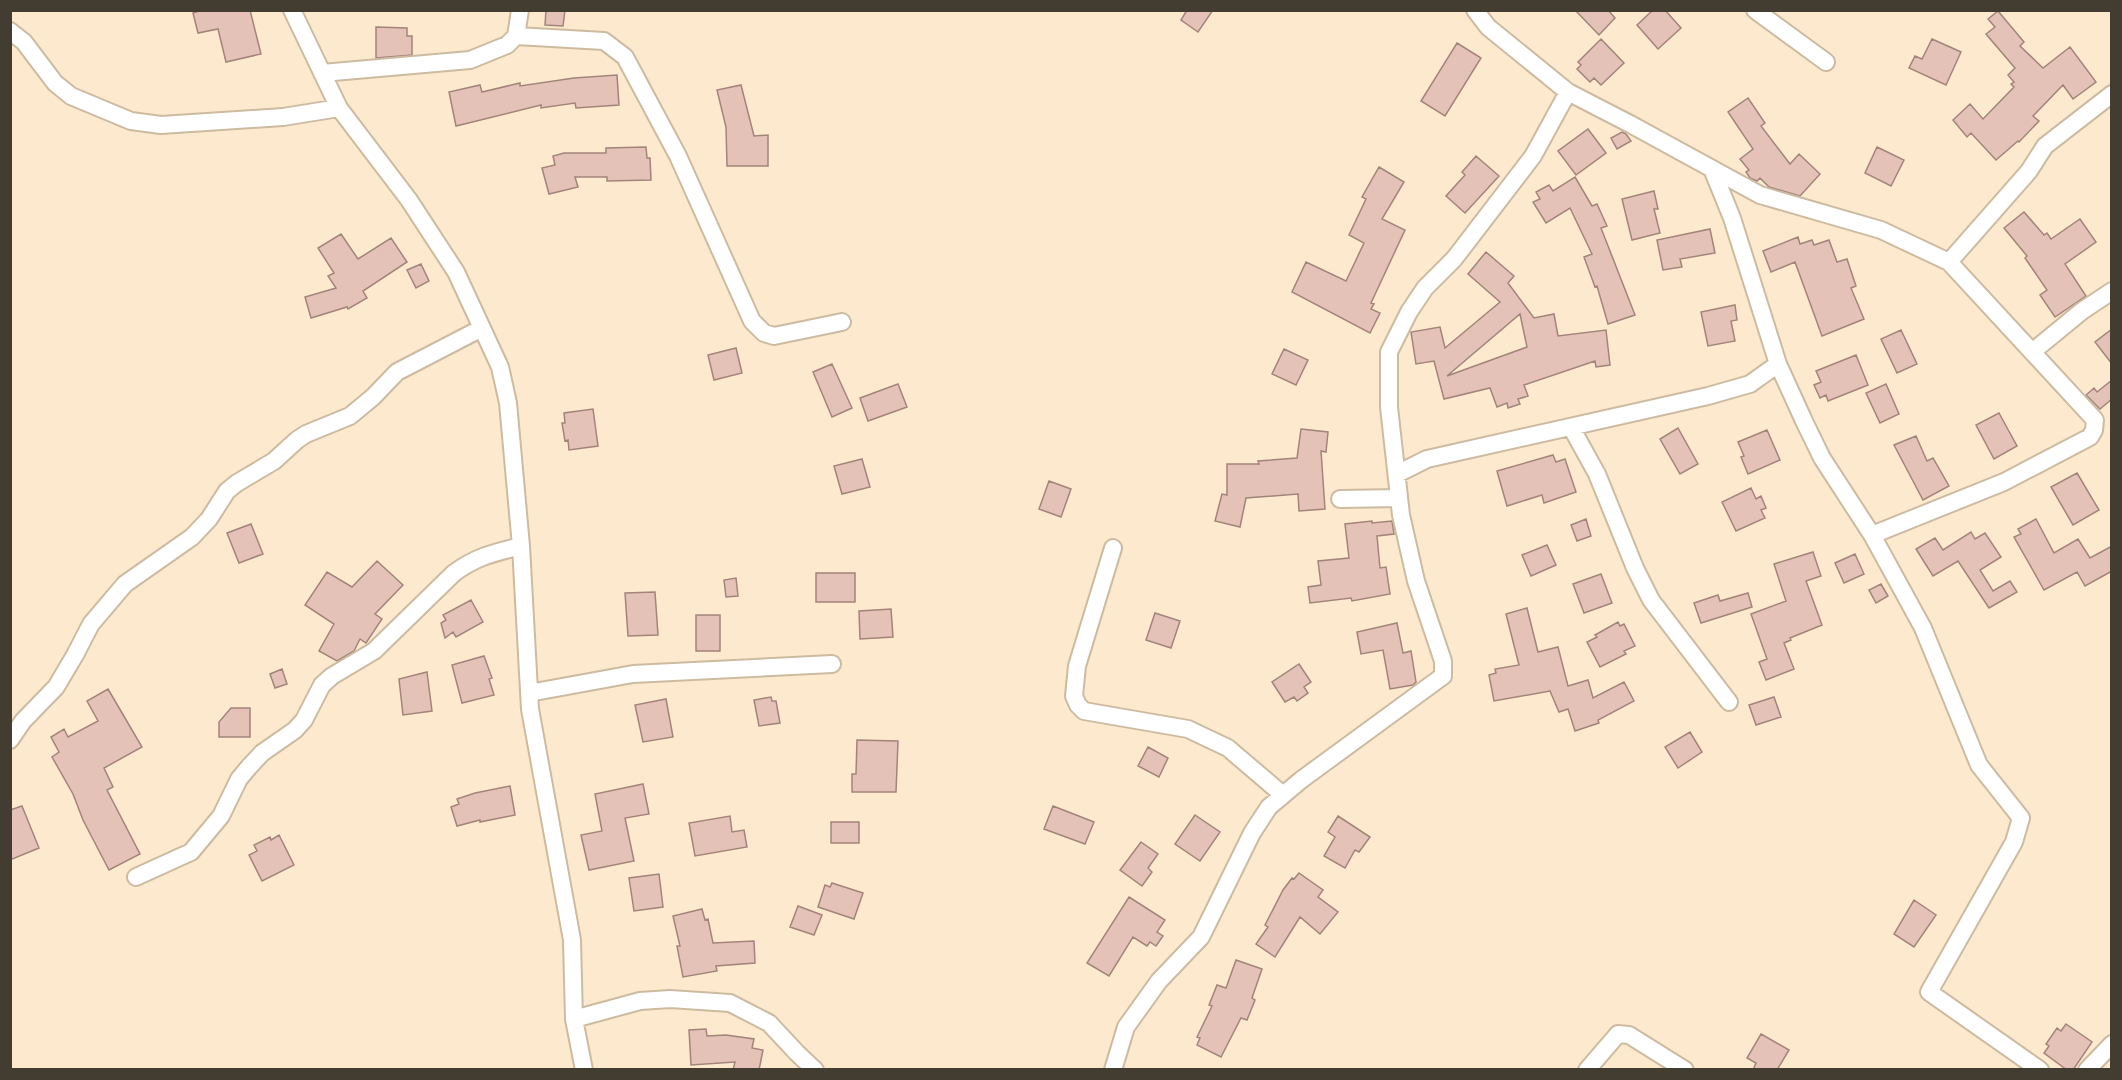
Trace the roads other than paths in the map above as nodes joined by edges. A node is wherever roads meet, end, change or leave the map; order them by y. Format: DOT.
graph roads {
  1 [pos="292,10"];
  2 [pos="520,10"];
  3 [pos="1475,10"];
  4 [pos="1755,10"];
  5 [pos="10,31"];
  6 [pos="516,36"];
  7 [pos="1826,62"];
  8 [pos="322,73"];
  9 [pos="1568,92"];
  10 [pos="2112,94"];
  11 [pos="339,108"];
  12 [pos="1712,170"];
  13 [pos="1949,262"];
  14 [pos="2112,291"];
  15 [pos="842,322"];
  16 [pos="482,328"];
  17 [pos="2032,352"];
  18 [pos="1778,364"];
  19 [pos="1571,427"];
  20 [pos="1397,474"];
  21 [pos="1399,498"];
  22 [pos="1340,499"];
  23 [pos="1872,535"];
  24 [pos="521,546"];
  25 [pos="1113,548"];
  26 [pos="832,664"];
  27 [pos="529,693"];
  28 [pos="1729,702"];
  29 [pos="10,740"];
  30 [pos="1283,795"];
  31 [pos="136,877"];
  32 [pos="574,1019"];
  33 [pos="2112,1044"];
  34 [pos="584,1070"];
  35 [pos="816,1070"];
  36 [pos="1113,1070"];
  37 [pos="1587,1070"];
  38 [pos="1685,1070"];
  39 [pos="2040,1070"];
  40 [pos="2087,1070"];
  1 -- 8 [label="street"];
  2 -- 6 [label="street"];
  3 -- 9 [label="street"];
  4 -- 7 [label="street"];
  5 -- 11 [label="street"];
  6 -- 8 [label="street"];
  6 -- 15 [label="street"];
  8 -- 11 [label="street"];
  9 -- 12 [label="street"];
  9 -- 20 [label="street"];
  10 -- 13 [label="street"];
  11 -- 16 [label="street"];
  12 -- 13 [label="street"];
  12 -- 18 [label="street"];
  13 -- 17 [label="street"];
  14 -- 17 [label="street"];
  16 -- 24 [label="street"];
  16 -- 29 [label="street"];
  17 -- 23 [label="street"];
  18 -- 19 [label="street"];
  18 -- 23 [label="street"];
  19 -- 20 [label="street"];
  19 -- 28 [label="street"];
  20 -- 21 [label="street"];
  21 -- 22 [label="street"];
  21 -- 30 [label="street"];
  23 -- 39 [label="street"];
  24 -- 27 [label="street"];
  24 -- 31 [label="street"];
  25 -- 30 [label="street"];
  26 -- 27 [label="street"];
  27 -- 32 [label="street"];
  30 -- 36 [label="street"];
  32 -- 34 [label="street"];
  32 -- 35 [label="street"];
  33 -- 40 [label="street"];
  37 -- 38 [label="street"];
}
